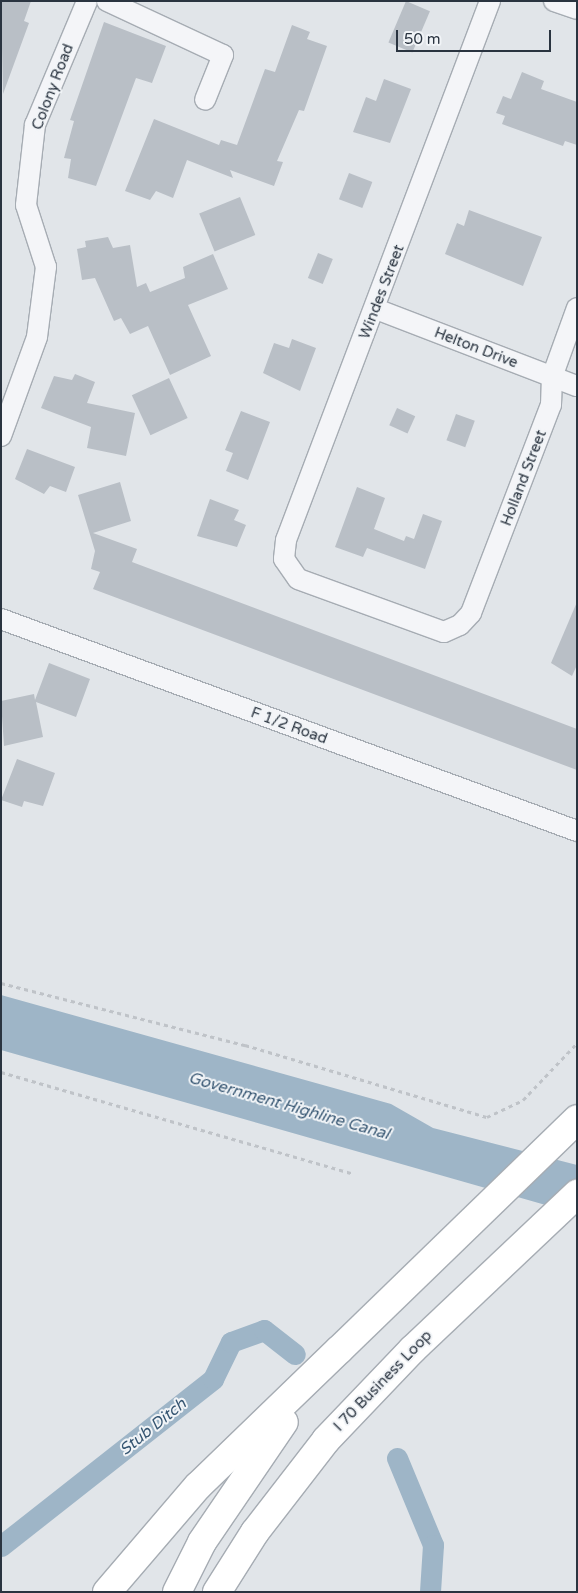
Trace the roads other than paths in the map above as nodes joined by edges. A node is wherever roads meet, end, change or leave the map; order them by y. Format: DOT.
graph roads {
  1 [pos="87,1"];
  2 [pos="107,1"];
  3 [pos="490,1"];
  4 [pos="554,1"];
  5 [pos="577,9"];
  6 [pos="205,100"];
  7 [pos="577,308"];
  8 [pos="376,309"];
  9 [pos="552,377"];
  10 [pos="577,386"];
  11 [pos="1,436"];
  12 [pos="1,619"];
  13 [pos="444,632"];
  14 [pos="577,831"];
  15 [pos="577,1119"];
  16 [pos="577,1194"];
  17 [pos="340,1349"];
  18 [pos="107,1592"];
  19 [pos="177,1592"];
  20 [pos="217,1592"];
  1 -- 11 [label="street, Colony Road"];
  2 -- 6 [label="street"];
  3 -- 8 [label="street, Windes Street"];
  4 -- 5 [label="street"];
  7 -- 9 [label="street, Holland Street"];
  8 -- 9 [label="street, Helton Drive"];
  8 -- 13 [label="street, Windes Street"];
  9 -- 10 [label="street, Helton Drive"];
  9 -- 13 [label="street, Holland Street"];
  12 -- 14 [label="street, F 1/2 Road"];
  15 -- 17 [label="main road"];
  16 -- 20 [label="main road, I 70 Business Loop"];
  17 -- 18 [label="main road"];
  17 -- 19 [label="main road"];
}
